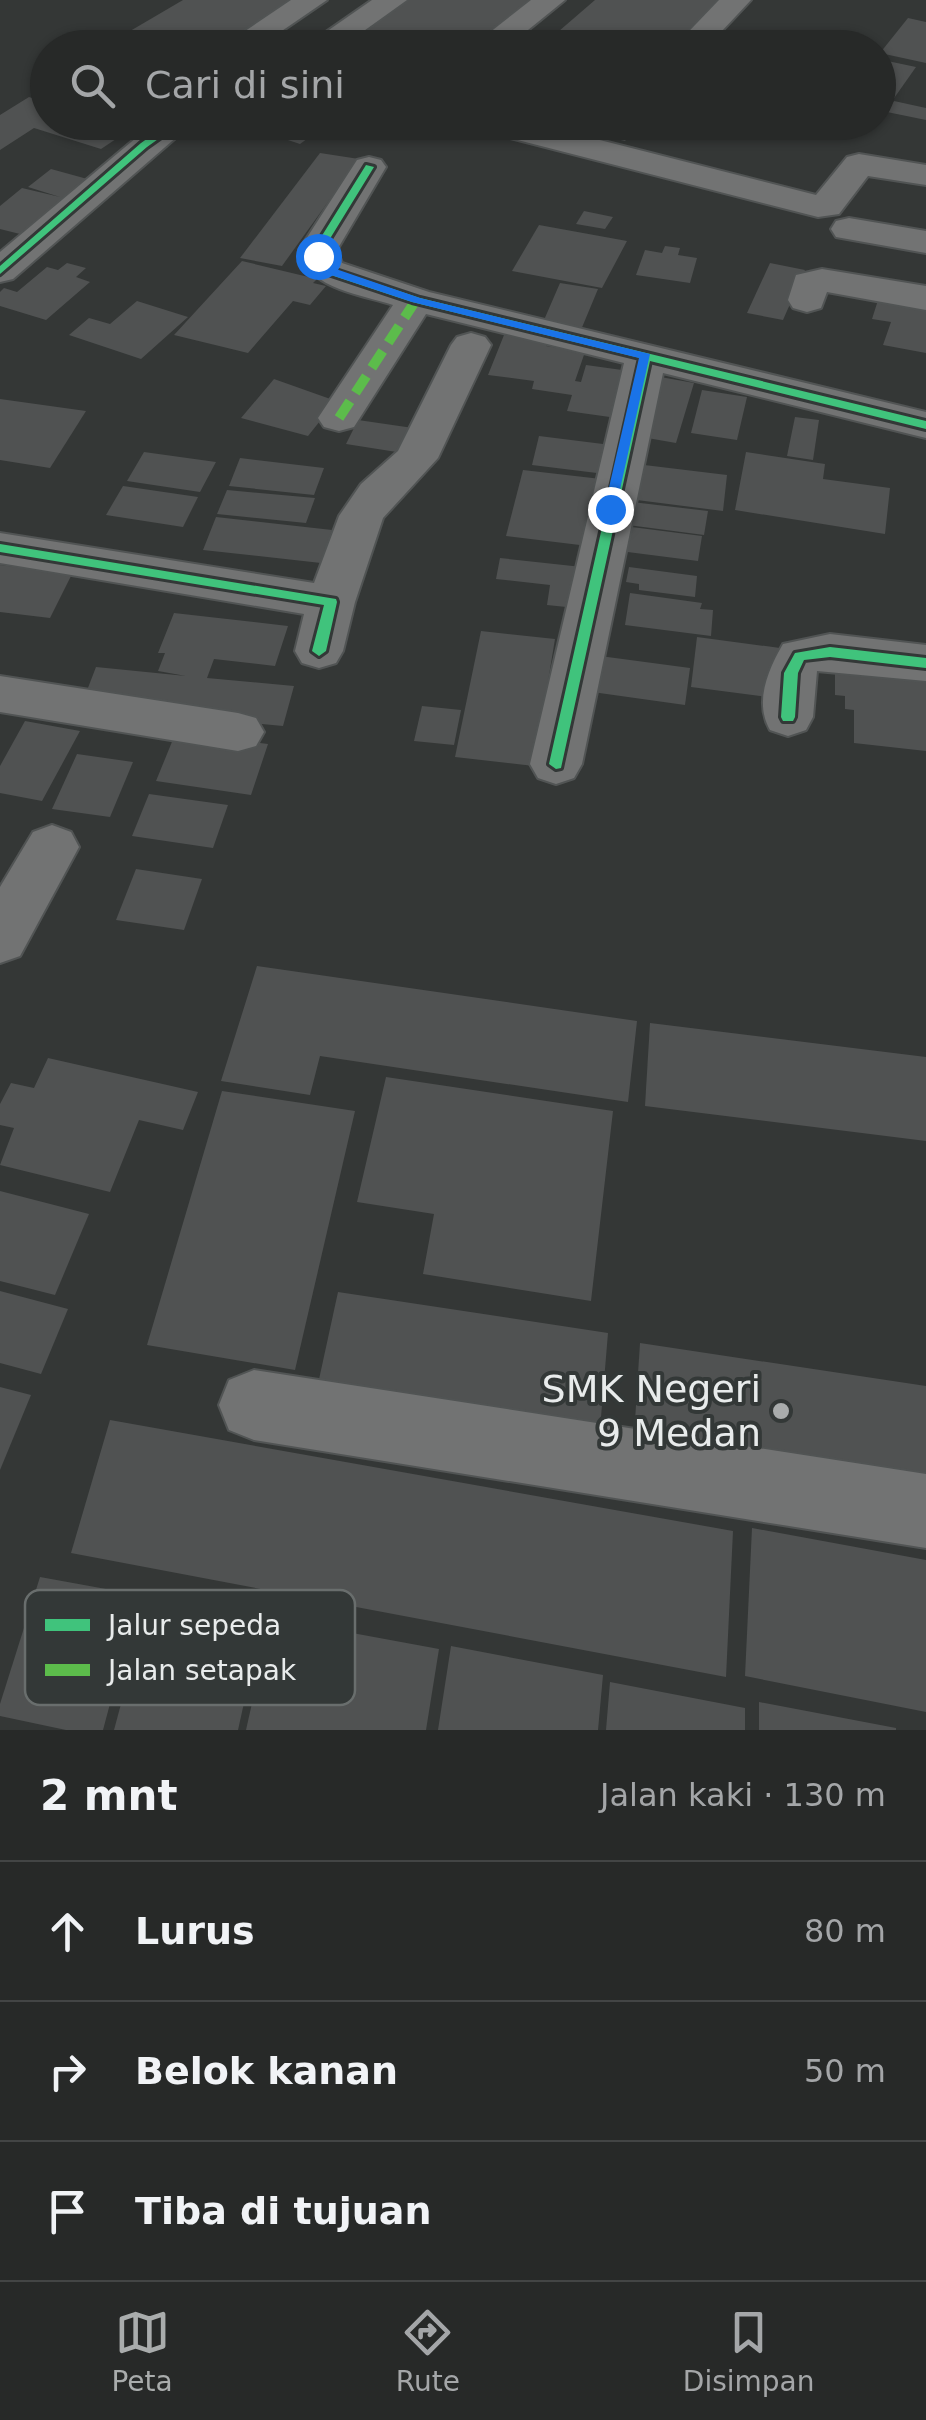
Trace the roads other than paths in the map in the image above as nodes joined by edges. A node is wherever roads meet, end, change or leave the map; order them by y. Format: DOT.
graph roads {
  1 [pos="312,0"];
  2 [pos="360,0"];
  3 [pos="392,0"];
  4 [pos="550,0"];
  5 [pos="582,0"];
  6 [pos="736,0"];
  7 [pos="263,30"];
  8 [pos="314,30"];
  9 [pos="346,30"];
  10 [pos="509,30"];
  11 [pos="547,30"];
  12 [pos="706,30"];
  13 [pos="151,140"];
  14 [pos="558,140"];
  15 [pos="368,167"];
  16 [pos="926,175"];
  17 [pos="849,230"];
  18 [pos="926,242"];
  19 [pos="0,271"];
  20 [pos="926,298"];
  21 [pos="416,300"];
  22 [pos="807,300"];
  23 [pos="471,345"];
  24 [pos="646,356"];
  25 [pos="338,418"];
  26 [pos="926,425"];
  27 [pos="0,548"];
  28 [pos="331,602"];
  29 [pos="319,651"];
  30 [pos="926,663"];
  31 [pos="0,694"];
  32 [pos="788,717"];
  33 [pos="238,732"];
  34 [pos="556,764"];
  35 [pos="52,847"];
  36 [pos="0,939"];
  37 [pos="254,1405"];
  38 [pos="926,1510"];
  1 -- 7 [label="street"];
  2 -- 8 [label="street"];
  3 -- 9 [label="street"];
  4 -- 10 [label="street"];
  5 -- 11 [label="street"];
  6 -- 12 [label="street"];
  13 -- 19 [label="street"];
  14 -- 16 [label="street"];
  15 -- 21 [label="street"];
  17 -- 18 [label="street"];
  20 -- 22 [label="street"];
  21 -- 24 [label="street"];
  21 -- 25 [label="street"];
  23 -- 28 [label="street"];
  24 -- 26 [label="street"];
  24 -- 34 [label="street"];
  27 -- 28 [label="street"];
  28 -- 29 [label="street"];
  30 -- 32 [label="street"];
  31 -- 33 [label="street"];
  35 -- 36 [label="street"];
  37 -- 38 [label="street"];
}
